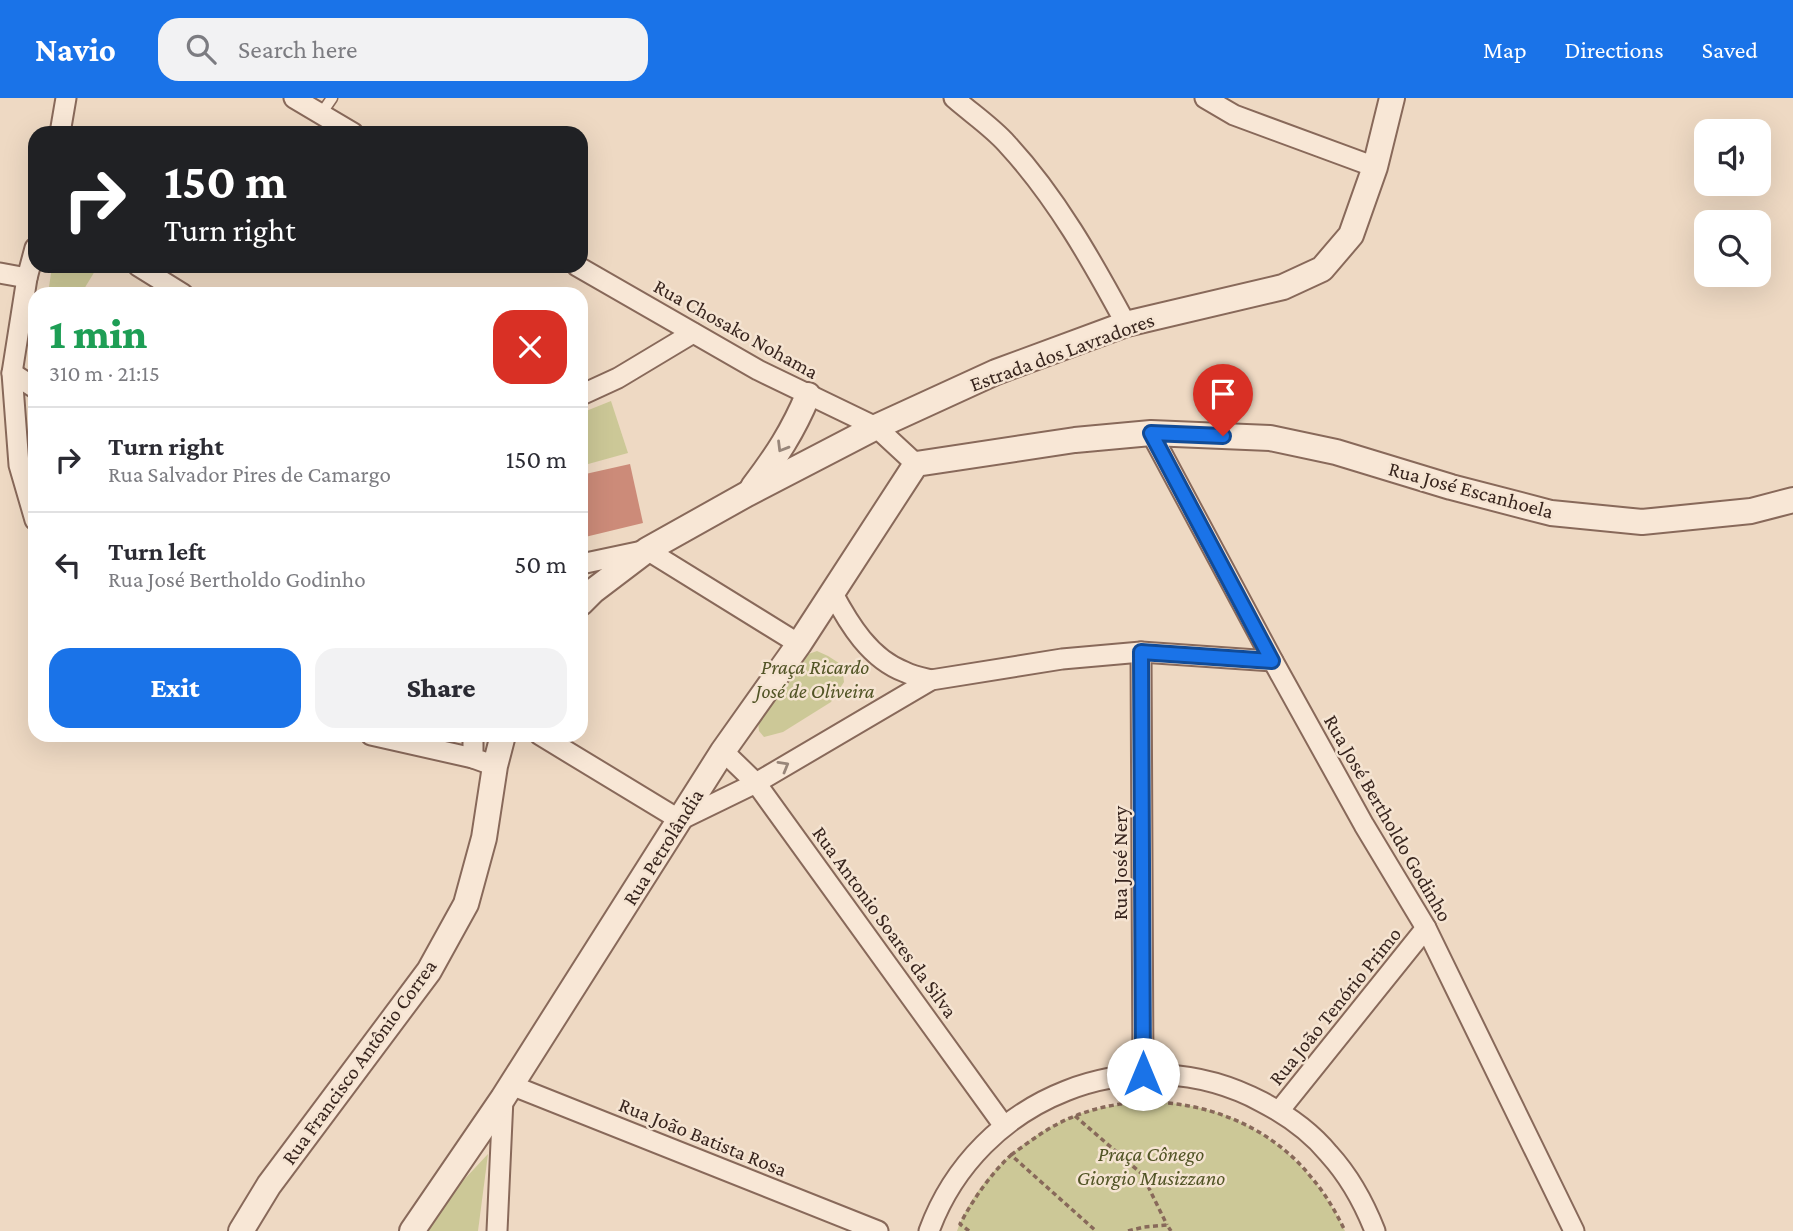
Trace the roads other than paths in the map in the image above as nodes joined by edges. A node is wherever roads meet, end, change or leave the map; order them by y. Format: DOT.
graph roads {
  1 [pos="66,98"];
  2 [pos="294,98"];
  3 [pos="954,98"];
  4 [pos="1205,98"];
  5 [pos="1392,98"];
  6 [pos="327,106"];
  7 [pos="1236,107"];
  8 [pos="61,126"];
  9 [pos="346,126"];
  10 [pos="1375,167"];
  11 [pos="588,272"];
  12 [pos="0,273"];
  13 [pos="28,273"];
  14 [pos="149,273"];
  15 [pos="27,278"];
  16 [pos="172,287"];
  17 [pos="1126,324"];
  18 [pos="693,333"];
  19 [pos="12,373"];
  20 [pos="28,383"];
  21 [pos="588,392"];
  22 [pos="808,396"];
  23 [pos="876,427"];
  24 [pos="1151,433"];
  25 [pos="916,464"];
  26 [pos="747,494"];
  27 [pos="28,496"];
  28 [pos="1793,500"];
  29 [pos="647,550"];
  30 [pos="588,563"];
  31 [pos="832,592"];
  32 [pos="588,596"];
  33 [pos="799,644"];
  34 [pos="1141,652"];
  35 [pos="1272,661"];
  36 [pos="931,680"];
  37 [pos="400,742"];
  38 [pos="476,742"];
  39 [pos="498,742"];
  40 [pos="552,742"];
  41 [pos="723,751"];
  42 [pos="484,762"];
  43 [pos="756,783"];
  44 [pos="680,820"];
  45 [pos="1426,928"];
  46 [pos="1143,1074"];
  47 [pos="507,1092"];
  48 [pos="1279,1111"];
  49 [pos="1004,1126"];
  50 [pos="241,1231"];
  51 [pos="412,1231"];
  52 [pos="497,1231"];
  53 [pos="878,1231"];
  54 [pos="929,1231"];
  55 [pos="1376,1231"];
  56 [pos="1574,1231"];
  1 -- 8 [label="street"];
  2 -- 6 [label="street"];
  3 -- 17 [label="street"];
  4 -- 7 [label="street"];
  5 -- 10 [label="street, Estrada dos Lavradores"];
  6 -- 9 [label="street"];
  7 -- 10 [label="street"];
  10 -- 17 [label="street, Estrada dos Lavradores"];
  11 -- 18 [label="street, Rua Chosako Nohama"];
  12 -- 15 [label="street"];
  13 -- 15 [label="street"];
  14 -- 16 [label="street"];
  15 -- 19 [label="street"];
  17 -- 23 [label="street, Estrada dos Lavradores"];
  18 -- 21 [label="street"];
  18 -- 22 [label="street, Rua Chosako Nohama"];
  19 -- 20 [label="street"];
  19 -- 27 [label="street"];
  22 -- 23 [label="street, Rua Chosako Nohama"];
  22 -- 26 [label="street, one-way"];
  23 -- 25 [label="street, Rua Chosako Nohama"];
  23 -- 26 [label="street, Estrada dos Lavradores"];
  24 -- 25 [label="street, Rua José Escanhoela"];
  24 -- 28 [label="street, Rua José Escanhoela"];
  24 -- 35 [label="street, Rua José Bertholdo Godinho"];
  25 -- 31 [label="street, Rua Petrolândia"];
  26 -- 29 [label="street, Estrada dos Lavradores"];
  29 -- 30 [label="street"];
  29 -- 32 [label="street"];
  29 -- 33 [label="street"];
  31 -- 33 [label="street, Rua Petrolândia"];
  31 -- 36 [label="street"];
  33 -- 41 [label="street, Rua Petrolândia"];
  34 -- 35 [label="street"];
  34 -- 36 [label="street"];
  34 -- 46 [label="street, Rua José Nery"];
  35 -- 45 [label="street, Rua José Bertholdo Godinho"];
  43 -- 36 [label="street, one-way"];
  37 -- 42 [label="street"];
  38 -- 42 [label="street, Rua Francisco Antônio Correa"];
  39 -- 42 [label="street, Rua Francisco Antônio Correa"];
  40 -- 44 [label="street"];
  41 -- 43 [label="street, Rua Antonio Soares da Silva"];
  41 -- 44 [label="street, Rua Petrolândia"];
  42 -- 50 [label="street, Rua Francisco Antônio Correa"];
  43 -- 44 [label="street"];
  43 -- 49 [label="street, Rua Antonio Soares da Silva"];
  44 -- 47 [label="street, Rua Petrolândia"];
  45 -- 48 [label="street, Rua João Tenório Primo"];
  45 -- 56 [label="street, Rua José Bertholdo Godinho"];
  46 -- 48 [label="street"];
  46 -- 49 [label="street"];
  47 -- 51 [label="street, Rua Petrolândia"];
  47 -- 52 [label="street"];
  47 -- 53 [label="street, Rua João Batista Rosa"];
  48 -- 55 [label="street"];
  49 -- 54 [label="street"];
}
